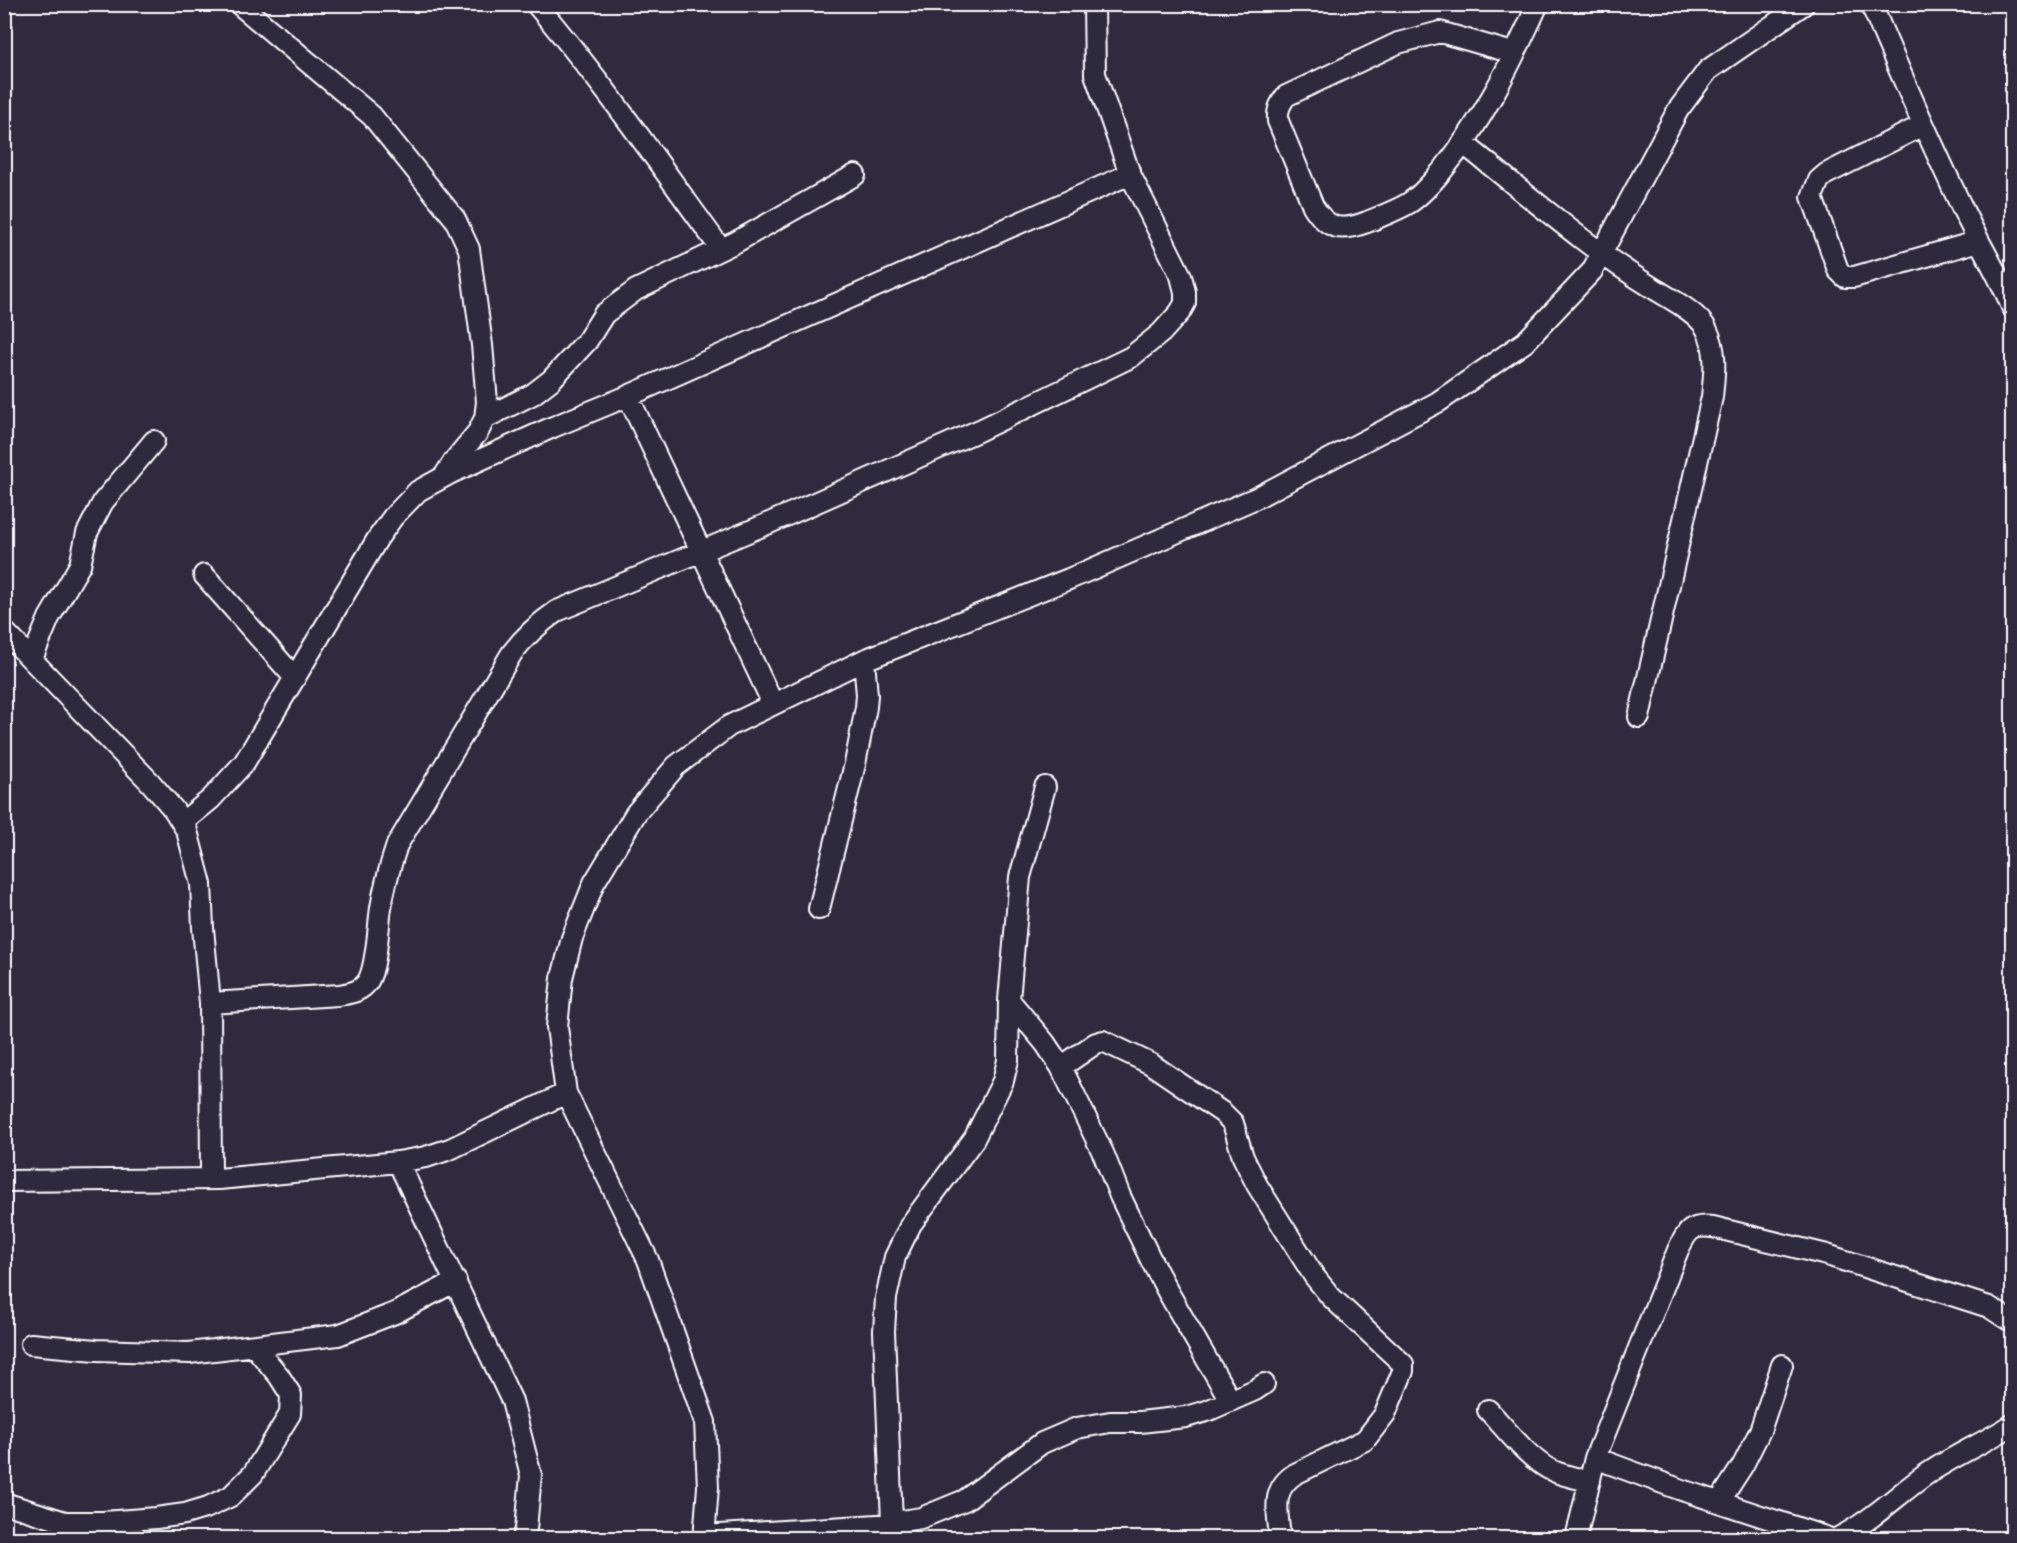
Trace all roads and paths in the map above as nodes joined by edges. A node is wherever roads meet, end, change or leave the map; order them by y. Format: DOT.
graph roads {
  1 [pos="239,4"];
  2 [pos="536,4"];
  3 [pos="1094,4"];
  4 [pos="1538,4"];
  5 [pos="1804,4"];
  6 [pos="1871,4"];
  7 [pos="1513,53"];
  8 [pos="1923,125"];
  9 [pos="1464,144"];
  10 [pos="1131,174"];
  11 [pos="855,175"];
  12 [pos="1979,241"];
  13 [pos="721,249"];
  14 [pos="1602,253"];
  15 [pos="2013,308"];
  16 [pos="628,396"];
  17 [pos="485,418"];
  18 [pos="154,441"];
  19 [pos="444,477"];
  20 [pos="700,550"];
  21 [pos="204,575"];
  22 [pos="4,630"];
  23 [pos="32,659"];
  24 [pos="864,660"];
  25 [pos="295,678"];
  26 [pos="773,704"];
  27 [pos="1639,717"];
  28 [pos="1046,787"];
  29 [pos="183,822"];
  30 [pos="819,909"];
  31 [pos="1009,1000"];
  32 [pos="210,1003"];
  33 [pos="1061,1067"];
  34 [pos="566,1093"];
  35 [pos="398,1162"];
  36 [pos="211,1179"];
  37 [pos="4,1181"];
  38 [pos="456,1281"];
  39 [pos="2013,1322"];
  40 [pos="31,1344"];
  41 [pos="254,1346"];
  42 [pos="1782,1365"];
  43 [pos="1264,1384"];
  44 [pos="1230,1400"];
  45 [pos="1488,1410"];
  46 [pos="2013,1425"];
  47 [pos="1595,1458"];
  48 [pos="1590,1481"];
  49 [pos="1719,1502"];
  50 [pos="4,1503"];
  51 [pos="892,1522"];
  52 [pos="704,1537"];
  53 [pos="523,1539"];
  54 [pos="1280,1539"];
  55 [pos="1576,1539"];
  56 [pos="1828,1539"];
  57 [pos="1838,1539"];
  1 -- 17 [label="street"];
  2 -- 13 [label="street"];
  3 -- 10 [label="street"];
  4 -- 7 [label="street"];
  5 -- 14 [label="street"];
  6 -- 8 [label="street"];
  7 -- 9 [label="street"];
  7 -- 9 [label="street"];
  8 -- 12 [label="street"];
  8 -- 12 [label="street"];
  9 -- 14 [label="street"];
  10 -- 16 [label="street"];
  10 -- 20 [label="street"];
  11 -- 13 [label="street"];
  12 -- 15 [label="street"];
  13 -- 17 [label="street"];
  14 -- 24 [label="street"];
  14 -- 27 [label="street"];
  16 -- 19 [label="street"];
  16 -- 20 [label="street"];
  17 -- 19 [label="street"];
  18 -- 23 [label="street"];
  19 -- 25 [label="street"];
  20 -- 26 [label="street"];
  20 -- 32 [label="street"];
  21 -- 25 [label="street"];
  22 -- 23 [label="street"];
  23 -- 29 [label="street"];
  24 -- 26 [label="street"];
  24 -- 30 [label="street"];
  25 -- 29 [label="street"];
  26 -- 34 [label="street"];
  28 -- 31 [label="street"];
  29 -- 32 [label="street"];
  31 -- 33 [label="street"];
  31 -- 51 [label="street"];
  32 -- 36 [label="street"];
  33 -- 44 [label="street"];
  33 -- 54 [label="street"];
  34 -- 35 [label="street"];
  34 -- 52 [label="street"];
  35 -- 36 [label="street"];
  35 -- 38 [label="street"];
  36 -- 37 [label="street"];
  38 -- 41 [label="street"];
  38 -- 53 [label="street"];
  39 -- 47 [label="street"];
  40 -- 41 [label="street"];
  41 -- 50 [label="street"];
  42 -- 49 [label="street"];
  43 -- 44 [label="street"];
  44 -- 51 [label="street"];
  45 -- 48 [label="street"];
  46 -- 57 [label="street"];
  47 -- 48 [label="street"];
  47 -- 49 [label="street"];
  48 -- 55 [label="street"];
  49 -- 56 [label="street"];
  51 -- 52 [label="street"];
}
